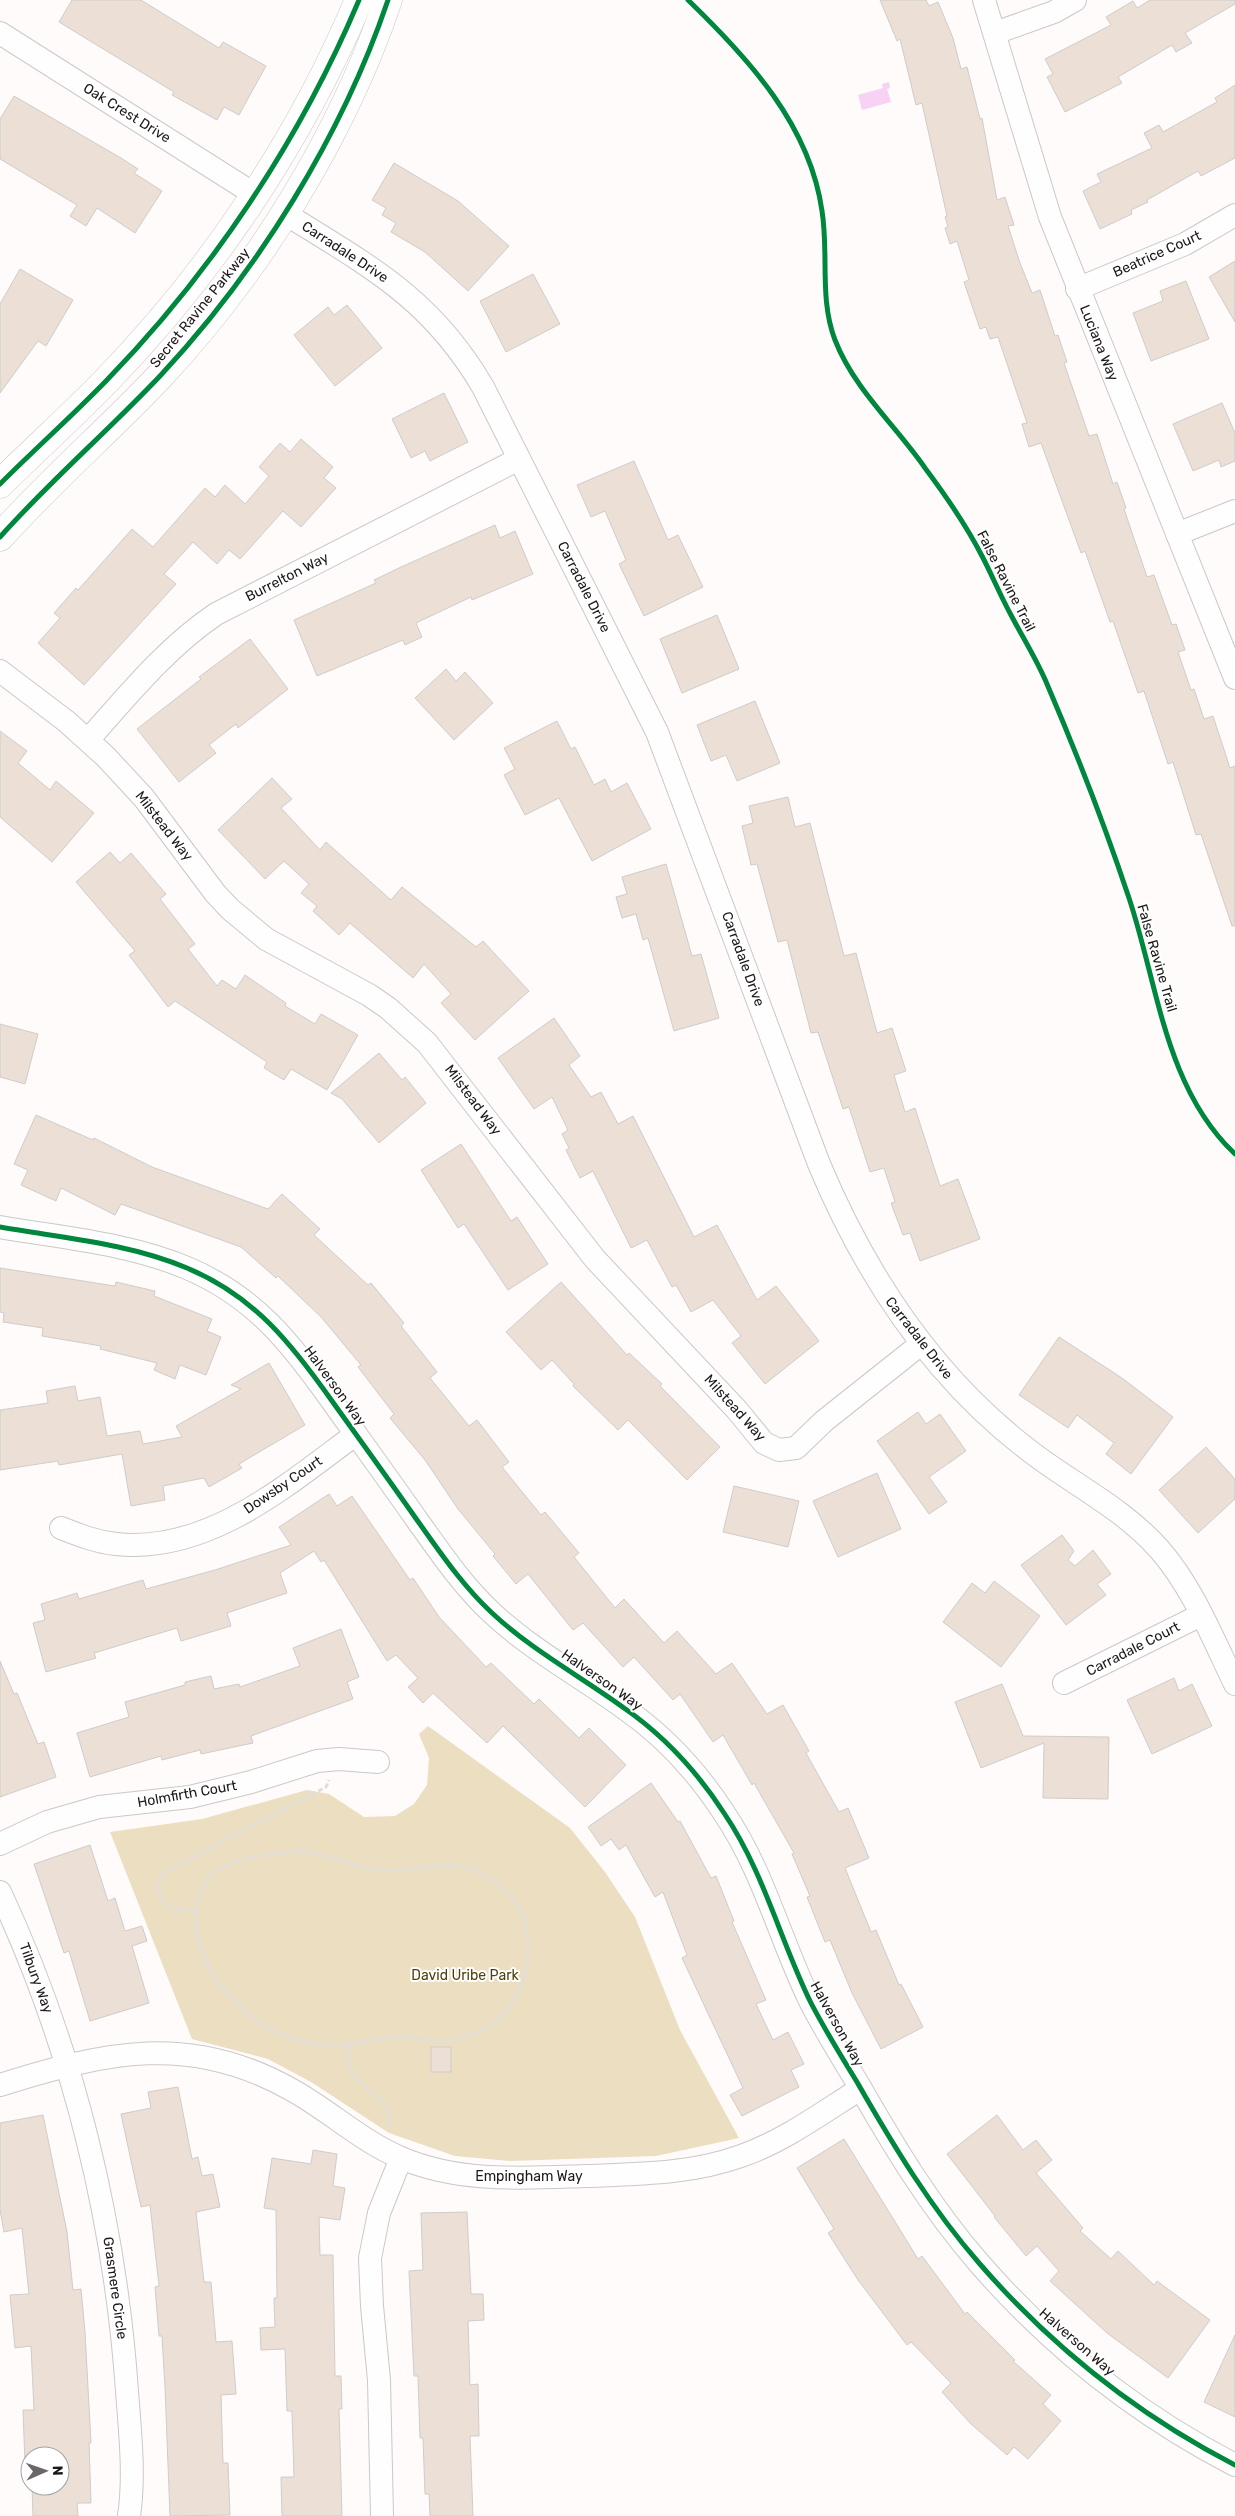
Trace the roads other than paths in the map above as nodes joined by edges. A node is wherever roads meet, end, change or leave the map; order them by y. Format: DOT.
graph roads {
  1 [pos="359,0"];
  2 [pos="984,0"];
  3 [pos="1075,0"];
  4 [pos="386,5"];
  5 [pos="0,33"];
  6 [pos="995,33"];
  7 [pos="254,194"];
  8 [pos="284,213"];
  9 [pos="1235,215"];
  10 [pos="1077,288"];
  11 [pos="519,459"];
  12 [pos="0,484"];
  13 [pos="1235,511"];
  14 [pos="1177,534"];
  15 [pos="0,537"];
  16 [pos="0,671"];
  17 [pos="1235,678"];
  18 [pos="88,740"];
  19 [pos="0,1227"];
  20 [pos="921,1344"];
  21 [pos="356,1434"];
  22 [pos="61,1528"];
  23 [pos="1201,1615"];
  24 [pos="1064,1684"];
  25 [pos="1235,1684"];
  26 [pos="378,1762"];
  27 [pos="0,1844"];
  28 [pos="0,1892"];
  29 [pos="66,2066"];
  30 [pos="0,2085"];
  31 [pos="860,2089"];
  32 [pos="401,2158"];
  33 [pos="1235,2465"];
  34 [pos="129,2516"];
  35 [pos="382,2516"];
  1 -- 7 [label="main road, Secret Ravine Parkway"];
  2 -- 6 [label="street, Luciana Way"];
  3 -- 6 [label="street"];
  4 -- 8 [label="main road, Secret Ravine Parkway"];
  5 -- 7 [label="street, Oak Crest Drive"];
  6 -- 10 [label="street, Luciana Way"];
  7 -- 12 [label="main road, Secret Ravine Parkway"];
  8 -- 11 [label="street, Carradale Drive"];
  8 -- 15 [label="main road, Secret Ravine Parkway"];
  9 -- 10 [label="street, Beatrice Court"];
  10 -- 14 [label="street, Luciana Way"];
  11 -- 18 [label="street, Burrelton Way"];
  11 -- 20 [label="street, Carradale Drive"];
  13 -- 14 [label="street"];
  14 -- 17 [label="street, Luciana Way"];
  16 -- 18 [label="street, Milstead Way"];
  18 -- 20 [label="street, Milstead Way"];
  19 -- 21 [label="street, Halverson Way"];
  20 -- 23 [label="street, Carradale Drive"];
  21 -- 22 [label="street, Dowsby Court"];
  21 -- 31 [label="street, Halverson Way"];
  23 -- 24 [label="street, Carradale Court"];
  23 -- 25 [label="street, Carradale Drive"];
  26 -- 27 [label="street, Holmfirth Court"];
  28 -- 29 [label="street, Tilbury Way"];
  29 -- 30 [label="street, Empingham Way"];
  29 -- 32 [label="street, Empingham Way"];
  29 -- 34 [label="street, Grasmere Circle"];
  31 -- 32 [label="street, Empingham Way"];
  31 -- 33 [label="street, Halverson Way"];
  32 -- 35 [label="street"];
}
